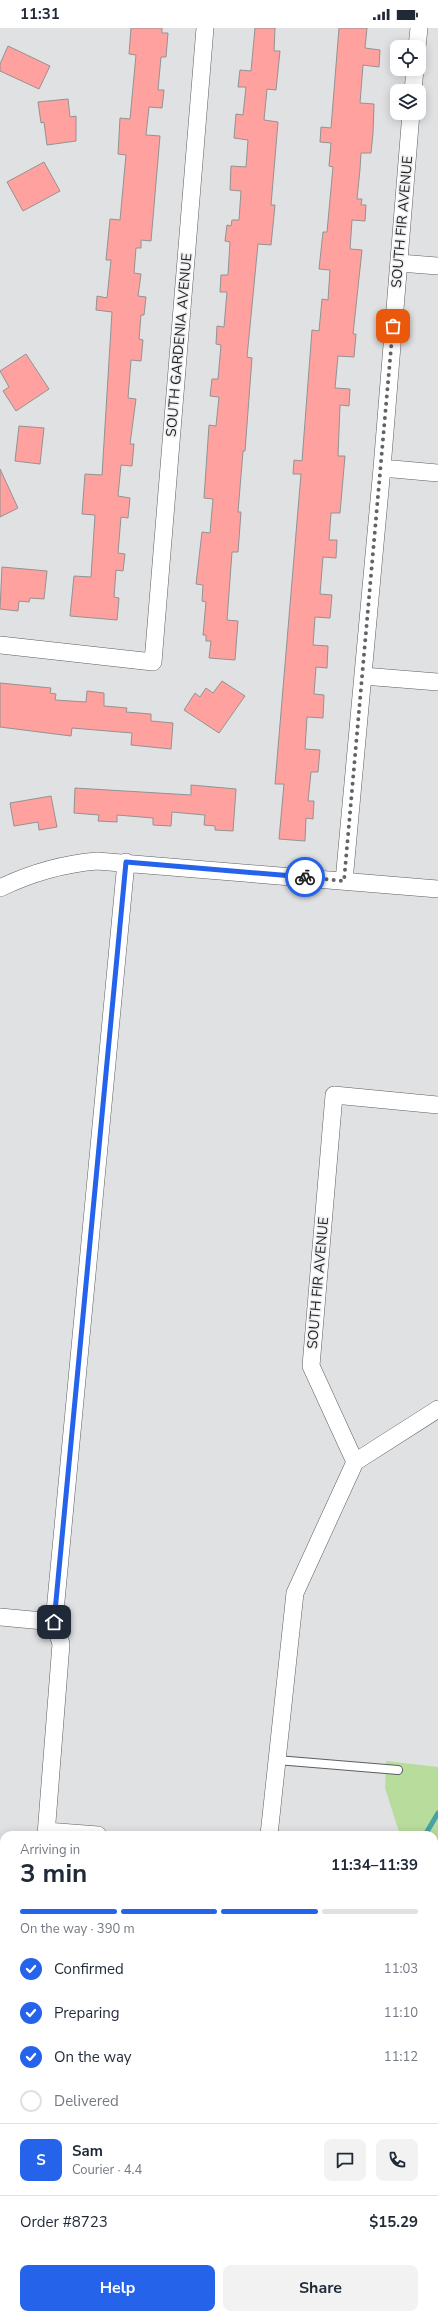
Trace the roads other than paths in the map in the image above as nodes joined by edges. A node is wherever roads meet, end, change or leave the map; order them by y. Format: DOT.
graph roads {
  1 [pos="205,28"];
  2 [pos="419,28"];
  3 [pos="418,40"];
  4 [pos="410,120"];
  5 [pos="399,263"];
  6 [pos="438,266"];
  7 [pos="382,468"];
  8 [pos="438,473"];
  9 [pos="0,645"];
  10 [pos="363,676"];
  11 [pos="438,682"];
  12 [pos="126,862"];
  13 [pos="344,881"];
  14 [pos="0,888"];
  15 [pos="438,889"];
  16 [pos="438,1105"];
  17 [pos="438,1409"];
  18 [pos="356,1462"];
  19 [pos="0,1617"];
  20 [pos="54,1622"];
  21 [pos="277,1760"];
  22 [pos="398,1770"];
  23 [pos="46,1831"];
  24 [pos="269,1831"];
  1 -- 9 [label="street, SOUTH GARDENIA AVENUE"];
  2 -- 3 [label="street"];
  4 -- 5 [label="street, SOUTH FIR AVENUE"];
  5 -- 6 [label="street"];
  5 -- 7 [label="street, SOUTH FIR AVENUE"];
  7 -- 8 [label="street"];
  7 -- 10 [label="street, SOUTH FIR AVENUE"];
  10 -- 11 [label="street"];
  10 -- 13 [label="street, SOUTH FIR AVENUE"];
  12 -- 13 [label="street"];
  12 -- 14 [label="street"];
  12 -- 20 [label="street"];
  13 -- 15 [label="street"];
  16 -- 18 [label="street, SOUTH FIR AVENUE"];
  17 -- 18 [label="street"];
  18 -- 21 [label="street"];
  19 -- 20 [label="street"];
  20 -- 23 [label="street"];
  21 -- 22 [label="lane"];
  21 -- 24 [label="street"];
}
